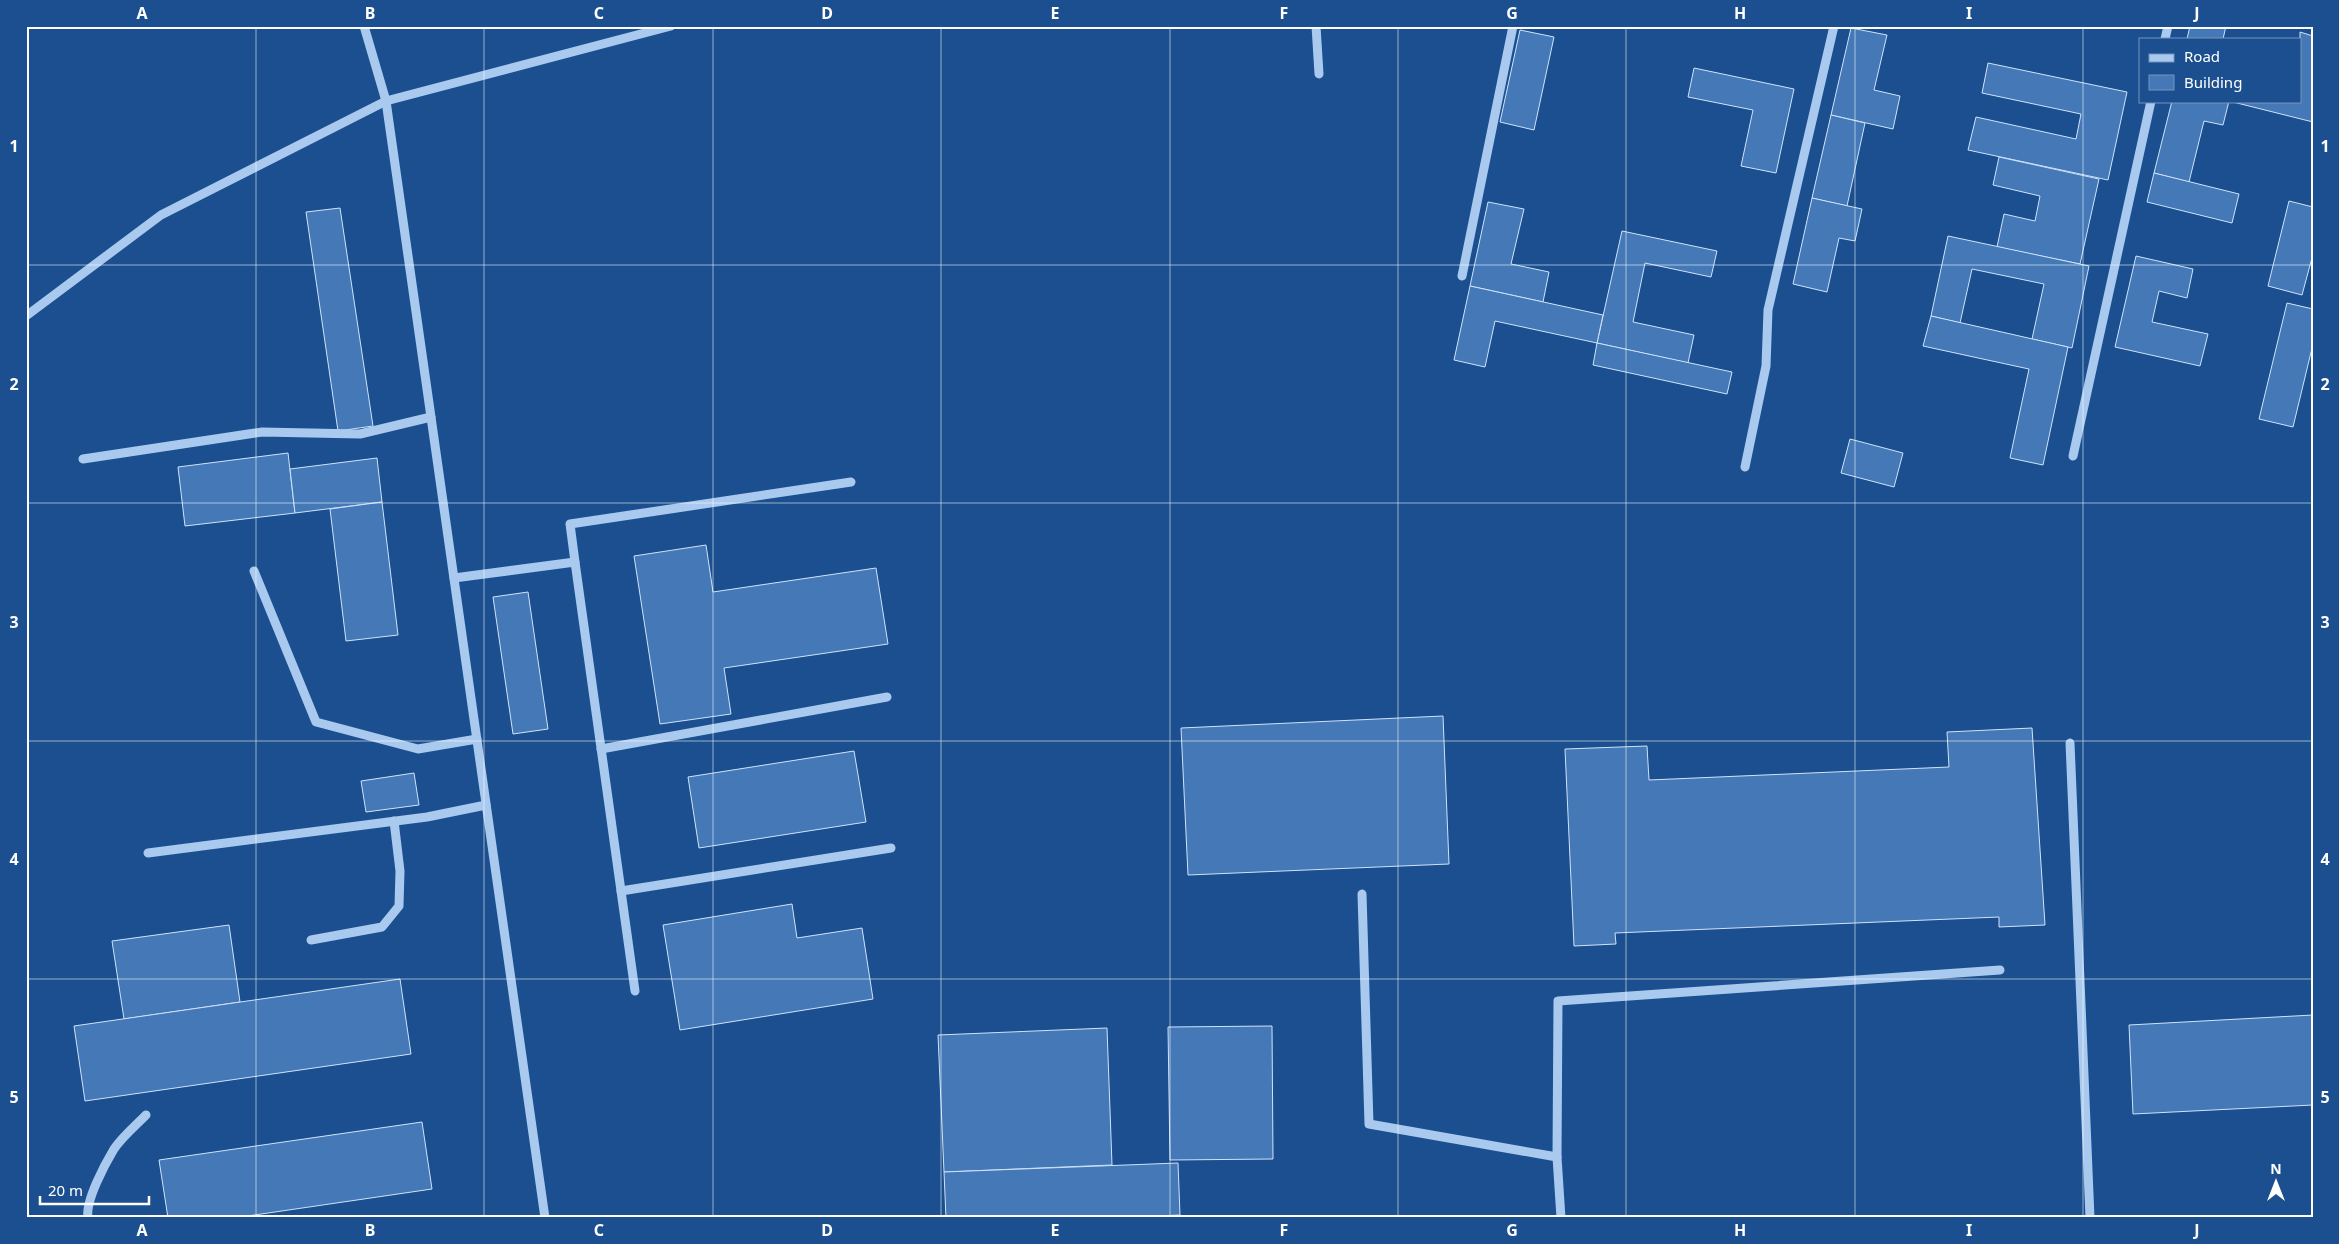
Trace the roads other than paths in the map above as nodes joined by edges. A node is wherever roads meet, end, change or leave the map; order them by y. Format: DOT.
graph roads {
  1 [pos="364,26"];
  2 [pos="671,26"];
  3 [pos="1316,26"];
  4 [pos="1513,26"];
  5 [pos="1834,26"];
  6 [pos="1319,74"];
  7 [pos="386,101"];
  8 [pos="2151,102"];
  9 [pos="1462,276"];
  10 [pos="26,316"];
  11 [pos="431,417"];
  12 [pos="2073,456"];
  13 [pos="83,460"];
  14 [pos="1745,467"];
  15 [pos="851,482"];
  16 [pos="575,562"];
  17 [pos="254,571"];
  18 [pos="454,578"];
  19 [pos="887,698"];
  20 [pos="477,738"];
  21 [pos="2070,743"];
  22 [pos="602,749"];
  23 [pos="486,805"];
  24 [pos="394,821"];
  25 [pos="891,848"];
  26 [pos="148,853"];
  27 [pos="621,891"];
  28 [pos="1362,894"];
  29 [pos="311,940"];
  30 [pos="2000,970"];
  31 [pos="635,991"];
  32 [pos="146,1115"];
  33 [pos="1557,1157"];
  34 [pos="88,1218"];
  35 [pos="545,1218"];
  36 [pos="1561,1218"];
  37 [pos="2090,1218"];
  1 -- 7 [label="street"];
  2 -- 7 [label="street"];
  3 -- 6 [label="street"];
  4 -- 9 [label="street"];
  5 -- 14 [label="street"];
  7 -- 10 [label="street"];
  7 -- 11 [label="street"];
  8 -- 12 [label="street"];
  11 -- 13 [label="street"];
  11 -- 18 [label="street"];
  15 -- 16 [label="street"];
  16 -- 18 [label="street"];
  16 -- 22 [label="street"];
  17 -- 20 [label="street"];
  18 -- 20 [label="street"];
  19 -- 22 [label="street"];
  20 -- 23 [label="street"];
  21 -- 37 [label="street"];
  22 -- 27 [label="street"];
  23 -- 24 [label="street"];
  23 -- 35 [label="street"];
  24 -- 26 [label="street"];
  24 -- 29 [label="street"];
  25 -- 27 [label="street"];
  27 -- 31 [label="street"];
  28 -- 33 [label="street"];
  30 -- 33 [label="street"];
  32 -- 34 [label="street"];
  33 -- 36 [label="street"];
}
